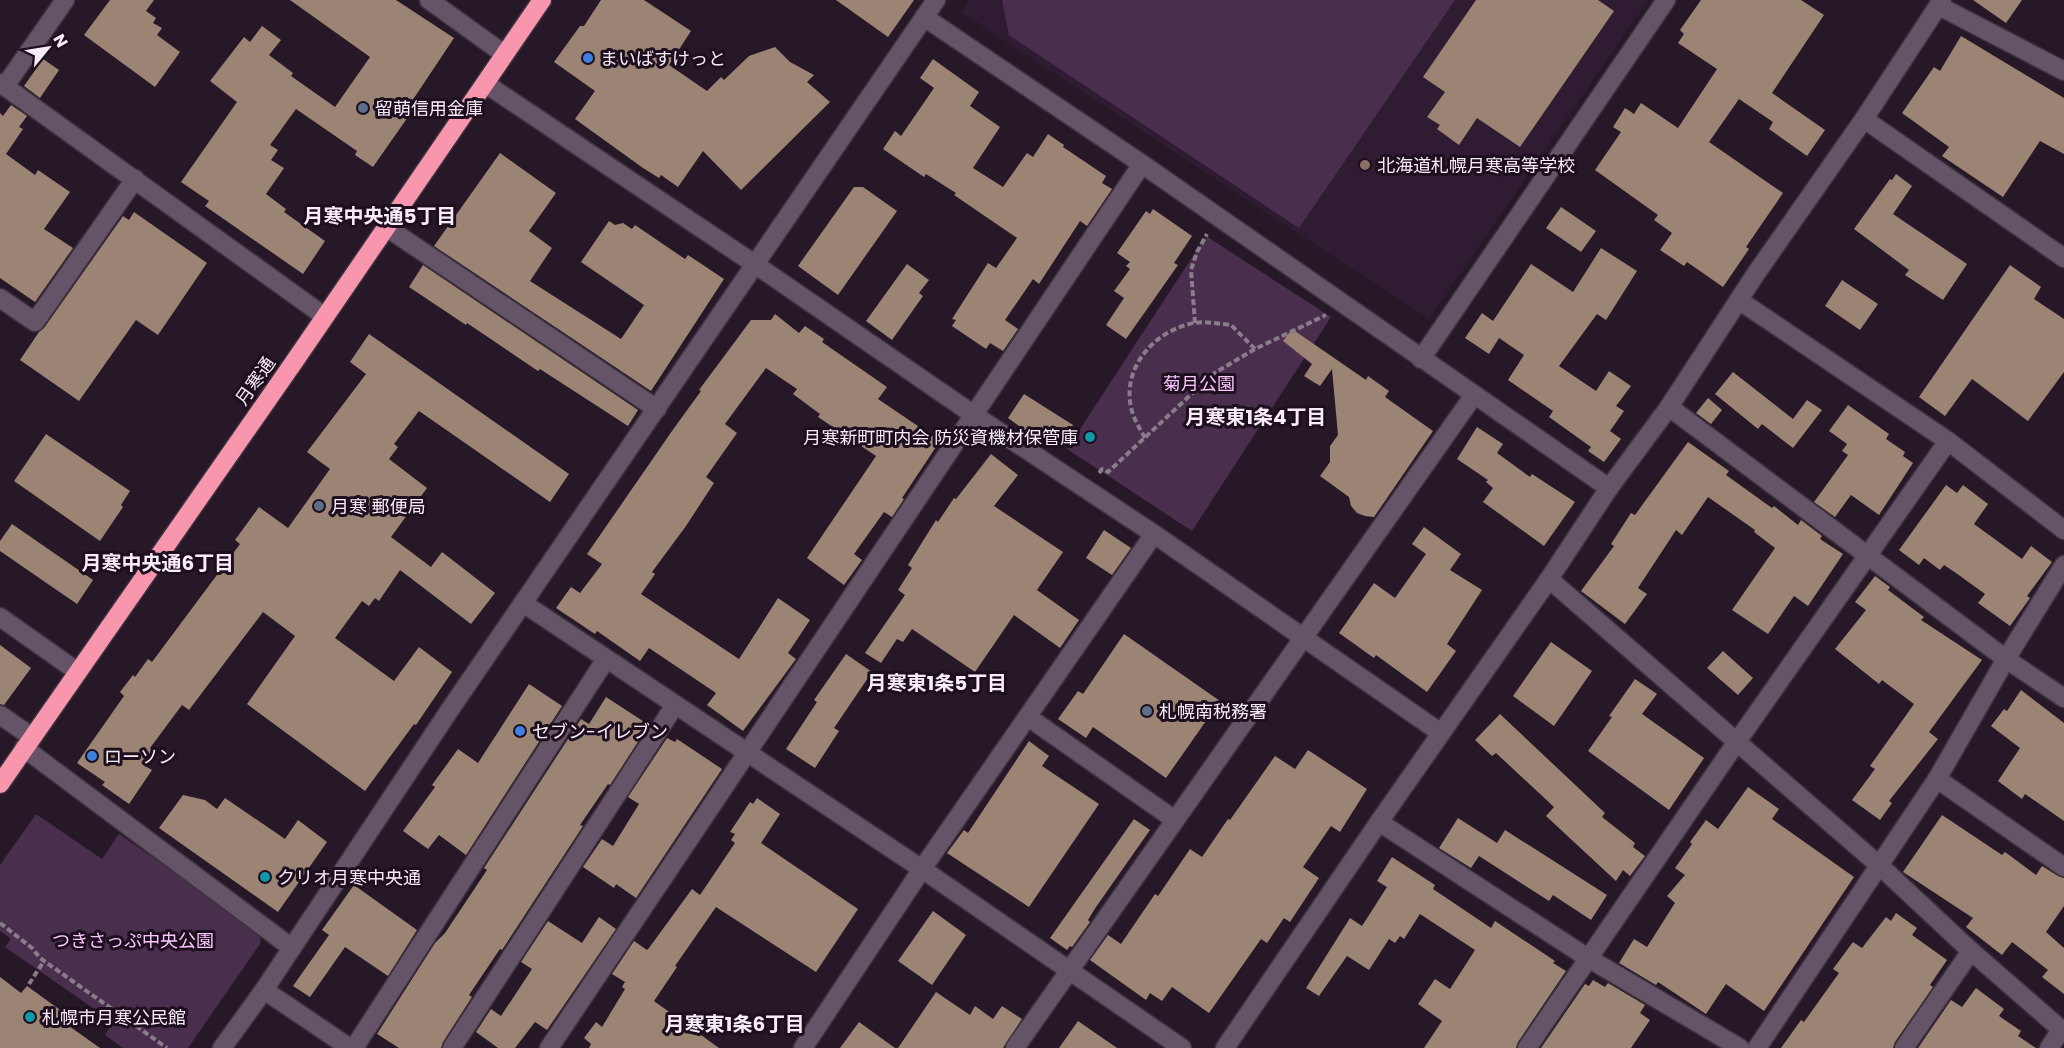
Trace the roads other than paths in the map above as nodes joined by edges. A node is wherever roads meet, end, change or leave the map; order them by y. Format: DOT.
graph roads {
  1 [pos="65,0"];
  2 [pos="429,0"];
  3 [pos="542,0"];
  4 [pos="936,0"];
  5 [pos="1666,0"];
  6 [pos="1941,3"];
  7 [pos="924,18"];
  8 [pos="504,54"];
  9 [pos="2064,71"];
  10 [pos="486,84"];
  11 [pos="3,85"];
  12 [pos="1864,119"];
  13 [pos="1142,164"];
  14 [pos="135,179"];
  15 [pos="386,227"];
  16 [pos="2064,258"];
  17 [pos="756,265"];
  18 [pos="0,298"];
  19 [pos="1740,301"];
  20 [pos="324,316"];
  21 [pos="1421,359"];
  22 [pos="1474,395"];
  23 [pos="1669,407"];
  24 [pos="657,409"];
  25 [pos="974,415"];
  26 [pos="1948,441"];
  27 [pos="1609,489"];
  28 [pos="2064,530"];
  29 [pos="1154,534"];
  30 [pos="1867,555"];
  31 [pos="2064,565"];
  32 [pos="1549,579"];
  33 [pos="523,603"];
  34 [pos="0,616"];
  35 [pos="1304,637"];
  36 [pos="606,659"];
  37 [pos="2006,659"];
  38 [pos="78,672"];
  39 [pos="2064,699"];
  40 [pos="675,705"];
  41 [pos="0,715"];
  42 [pos="1028,717"];
  43 [pos="1441,733"];
  44 [pos="28,743"];
  45 [pos="1736,743"];
  46 [pos="747,753"];
  47 [pos="1937,779"];
  48 [pos="0,784"];
  49 [pos="1175,820"];
  50 [pos="1380,822"];
  51 [pos="1880,867"];
  52 [pos="2064,867"];
  53 [pos="922,869"];
  54 [pos="292,948"];
  55 [pos="1971,951"];
  56 [pos="1588,958"];
  57 [pos="1070,969"];
  58 [pos="264,990"];
  59 [pos="2063,1031"];
  60 [pos="222,1048"];
  61 [pos="352,1048"];
  62 [pos="452,1048"];
  63 [pos="549,1048"];
  64 [pos="803,1048"];
  65 [pos="1015,1048"];
  66 [pos="1182,1048"];
  67 [pos="1226,1048"];
  68 [pos="1527,1048"];
  69 [pos="1740,1048"];
  70 [pos="1757,1048"];
  71 [pos="1904,1048"];
  72 [pos="2049,1048"];
  1 -- 11 [label="street"];
  2 -- 8 [label="street"];
  3 -- 8 [label="highway, 月寒通"];
  4 -- 7 [label="street"];
  5 -- 21 [label="street"];
  6 -- 9 [label="street"];
  6 -- 12 [label="street"];
  7 -- 13 [label="street"];
  7 -- 17 [label="street"];
  8 -- 10 [label="highway, 月寒通"];
  10 -- 15 [label="highway, 月寒通"];
  10 -- 17 [label="street"];
  11 -- 14 [label="street"];
  12 -- 16 [label="street"];
  12 -- 19 [label="street"];
  13 -- 21 [label="street"];
  13 -- 25 [label="street"];
  14 -- 18 [label="street"];
  14 -- 20 [label="street"];
  15 -- 20 [label="highway, 月寒通"];
  15 -- 24 [label="street"];
  17 -- 24 [label="street"];
  17 -- 25 [label="street"];
  19 -- 23 [label="street"];
  19 -- 26 [label="street"];
  20 -- 38 [label="highway, 月寒通"];
  21 -- 22 [label="street"];
  22 -- 27 [label="street"];
  22 -- 35 [label="street"];
  23 -- 27 [label="street"];
  23 -- 30 [label="street"];
  24 -- 33 [label="street"];
  25 -- 29 [label="street"];
  25 -- 46 [label="street"];
  26 -- 28 [label="street"];
  26 -- 30 [label="street"];
  27 -- 32 [label="street"];
  29 -- 35 [label="street"];
  29 -- 42 [label="street"];
  30 -- 37 [label="street"];
  30 -- 45 [label="street"];
  31 -- 37 [label="street"];
  32 -- 43 [label="street"];
  32 -- 45 [label="street"];
  33 -- 36 [label="street"];
  33 -- 54 [label="street"];
  34 -- 38 [label="street"];
  35 -- 43 [label="street"];
  35 -- 49 [label="street"];
  36 -- 40 [label="street"];
  36 -- 61 [label="street"];
  37 -- 39 [label="street"];
  37 -- 47 [label="street"];
  38 -- 44 [label="highway, 月寒通"];
  40 -- 46 [label="street"];
  40 -- 62 [label="street"];
  41 -- 44 [label="street"];
  42 -- 49 [label="street"];
  42 -- 53 [label="street"];
  43 -- 50 [label="street"];
  44 -- 48 [label="highway, 月寒通"];
  44 -- 54 [label="street"];
  45 -- 51 [label="street"];
  45 -- 56 [label="street"];
  46 -- 53 [label="street"];
  46 -- 63 [label="street"];
  47 -- 51 [label="street"];
  47 -- 52 [label="street"];
  49 -- 57 [label="street"];
  50 -- 56 [label="street"];
  50 -- 67 [label="street"];
  51 -- 55 [label="street"];
  51 -- 70 [label="street"];
  53 -- 57 [label="street"];
  53 -- 64 [label="street"];
  54 -- 58 [label="street"];
  55 -- 59 [label="street"];
  55 -- 71 [label="street"];
  56 -- 68 [label="street"];
  56 -- 69 [label="street"];
  57 -- 65 [label="street"];
  57 -- 66 [label="street"];
  58 -- 60 [label="street"];
  58 -- 61 [label="street"];
  59 -- 72 [label="street"];
}
